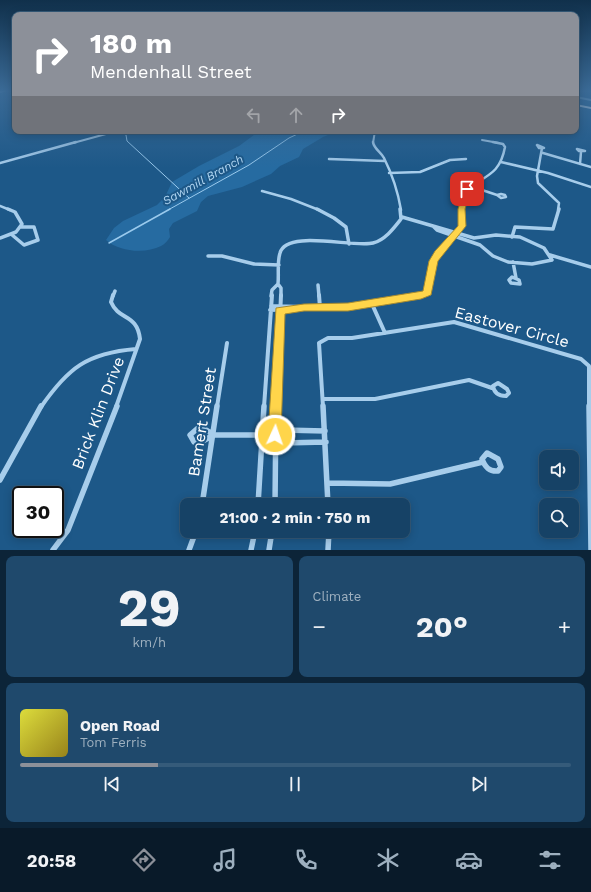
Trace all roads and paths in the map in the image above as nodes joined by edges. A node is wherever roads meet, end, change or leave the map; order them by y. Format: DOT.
graph roads {
  1 [pos="105,134"];
  2 [pos="375,134"];
  3 [pos="482,140"];
  4 [pos="542,148"];
  5 [pos="581,152"];
  6 [pos="542,153"];
  7 [pos="329,159"];
  8 [pos="466,159"];
  9 [pos="385,161"];
  10 [pos="501,162"];
  11 [pos="0,163"];
  12 [pos="580,164"];
  13 [pos="591,167"];
  14 [pos="539,171"];
  15 [pos="389,173"];
  16 [pos="470,186"];
  17 [pos="591,187"];
  18 [pos="262,191"];
  19 [pos="497,195"];
  20 [pos="0,206"];
  21 [pos="402,217"];
  22 [pos="432,226"];
  23 [pos="22,227"];
  24 [pos="456,232"];
  25 [pos="11,234"];
  26 [pos="453,236"];
  27 [pos="0,238"];
  28 [pos="512,238"];
  29 [pos="349,244"];
  30 [pos="550,255"];
  31 [pos="208,256"];
  32 [pos="513,262"];
  33 [pos="279,265"];
  34 [pos="591,267"];
  35 [pos="516,278"];
  36 [pos="278,284"];
  37 [pos="318,285"];
  38 [pos="115,291"];
  39 [pos="372,304"];
  40 [pos="270,308"];
  41 [pos="280,308"];
  42 [pos="320,308"];
  43 [pos="385,333"];
  44 [pos="227,343"];
  45 [pos="136,349"];
  46 [pos="492,388"];
  47 [pos="323,400"];
  48 [pos="325,431"];
  49 [pos="214,435"];
  50 [pos="263,435"];
  51 [pos="275,435"];
  52 [pos="326,442"];
  53 [pos="483,462"];
  54 [pos="0,480"];
  55 [pos="328,483"];
  56 [pos="203,498"];
  57 [pos="258,498"];
  58 [pos="275,498"];
  59 [pos="328,498"];
  60 [pos="193,538"];
  61 [pos="253,538"];
  62 [pos="271,538"];
  63 [pos="329,538"];
  64 [pos="53,550"];
  65 [pos="189,550"];
  66 [pos="251,550"];
  67 [pos="269,550"];
  68 [pos="328,550"];
  69 [pos="591,550"];
  1 -- 11 [label="street"];
  2 -- 9 [label="street"];
  3 -- 10 [label="street"];
  4 -- 6 [label="street"];
  5 -- 12 [label="street"];
  6 -- 12 [label="street"];
  6 -- 14 [label="street"];
  7 -- 9 [label="street"];
  8 -- 15 [label="street"];
  9 -- 15 [label="street"];
  10 -- 14 [label="street"];
  10 -- 16 [label="street"];
  12 -- 13 [label="street"];
  14 -- 17 [label="street"];
  14 -- 28 [label="street"];
  15 -- 21 [label="street"];
  16 -- 19 [label="street"];
  16 -- 24 [label="street"];
  18 -- 29 [label="street"];
  20 -- 23 [label="street"];
  21 -- 22 [label="street"];
  21 -- 29 [label="street"];
  22 -- 24 [label="street"];
  22 -- 26 [label="street"];
  23 -- 25 [label="street"];
  23 -- 25 [label="street"];
  24 -- 26 [label="street"];
  24 -- 28 [label="street"];
  25 -- 27 [label="street"];
  26 -- 32 [label="street"];
  26 -- 39 [label="street"];
  28 -- 30 [label="street"];
  29 -- 33 [label="street"];
  30 -- 32 [label="street"];
  30 -- 34 [label="street"];
  31 -- 33 [label="street"];
  32 -- 35 [label="street"];
  33 -- 36 [label="street"];
  36 -- 40 [label="street"];
  36 -- 41 [label="street"];
  37 -- 42 [label="street"];
  38 -- 45 [label="street, Brick Klin Drive"];
  39 -- 42 [label="street"];
  39 -- 43 [label="street"];
  40 -- 41 [label="street"];
  40 -- 50 [label="street"];
  41 -- 42 [label="street"];
  41 -- 51 [label="street"];
  43 -- 47 [label="street, Eastover Circle"];
  43 -- 69 [label="street, Eastover Circle"];
  44 -- 49 [label="street, Bamert Street"];
  45 -- 54 [label="street"];
  45 -- 64 [label="street, Brick Klin Drive"];
  46 -- 47 [label="street"];
  47 -- 48 [label="street, Eastover Circle"];
  48 -- 51 [label="street"];
  48 -- 52 [label="street, Eastover Circle"];
  49 -- 50 [label="street"];
  49 -- 56 [label="street, Bamert Street"];
  50 -- 51 [label="street"];
  50 -- 57 [label="street"];
  51 -- 52 [label="street"];
  51 -- 58 [label="street"];
  52 -- 55 [label="street, Eastover Circle"];
  53 -- 55 [label="street"];
  55 -- 59 [label="street, Eastover Circle"];
  60 -- 65 [label="street"];
  61 -- 66 [label="street"];
  62 -- 67 [label="street"];
  63 -- 68 [label="street"];
}
